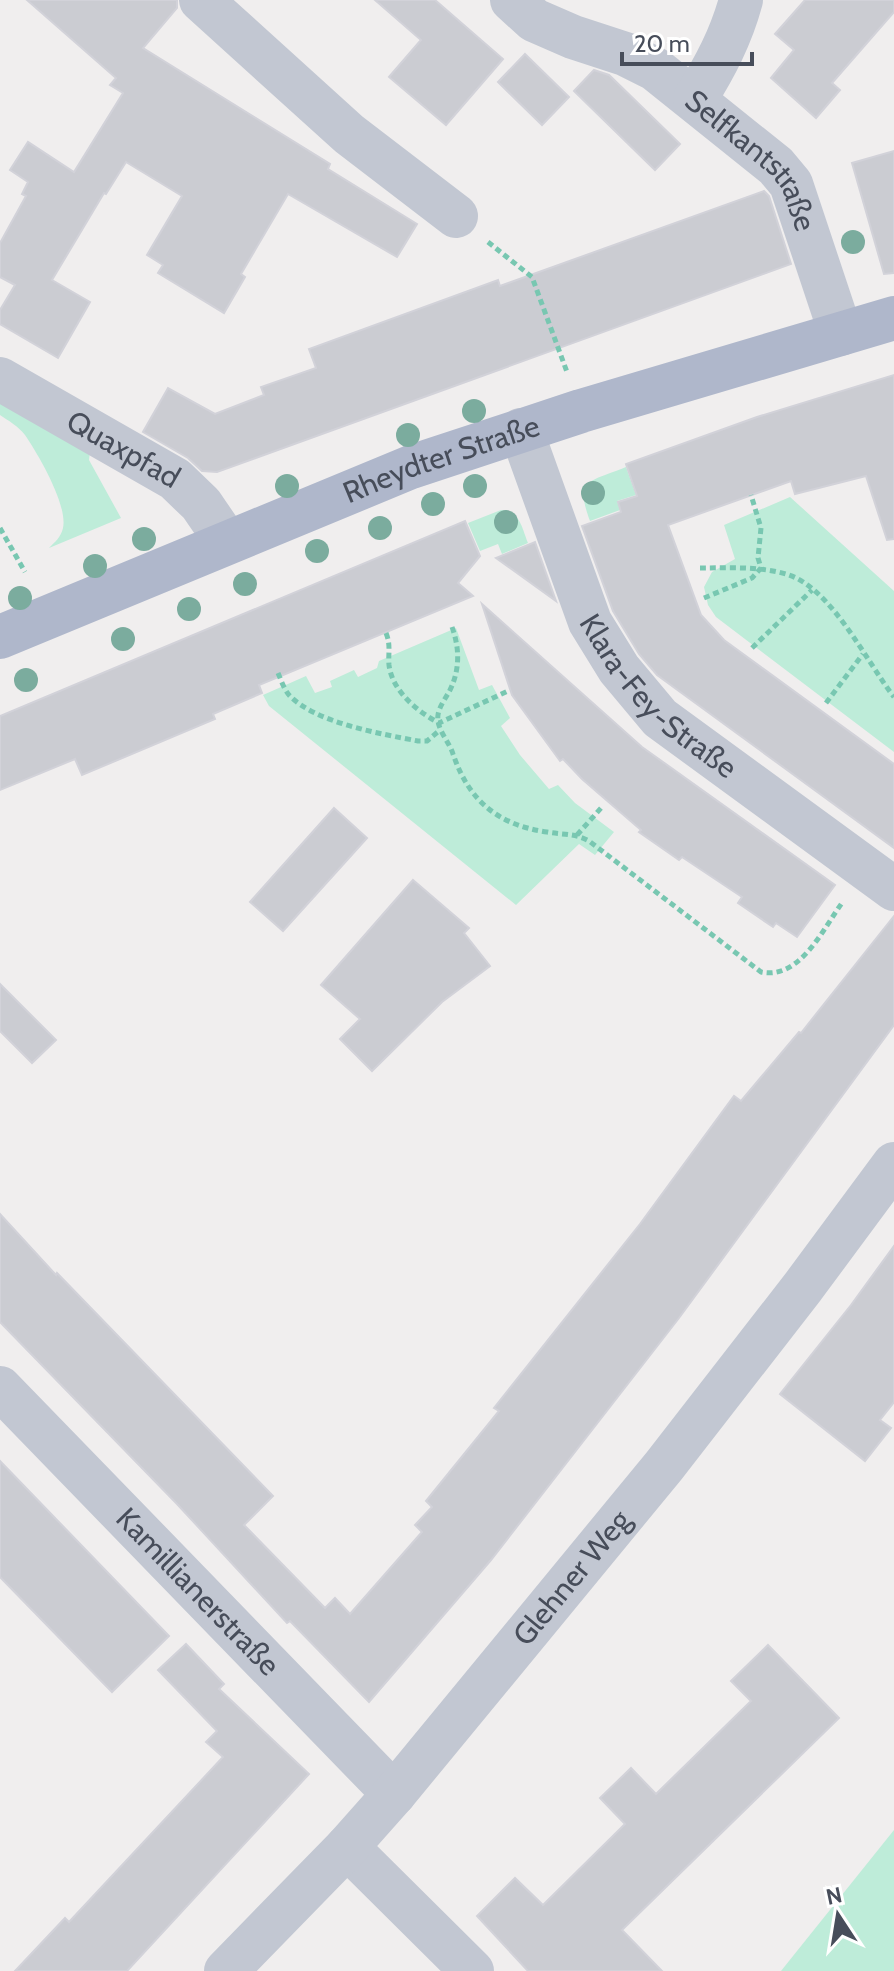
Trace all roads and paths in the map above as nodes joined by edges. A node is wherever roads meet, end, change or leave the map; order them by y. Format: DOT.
graph roads {
  1 [pos="201,0"];
  2 [pos="512,0"];
  3 [pos="741,0"];
  4 [pos="695,99"];
  5 [pos="456,216"];
  6 [pos="894,318"];
  7 [pos="841,334"];
  8 [pos="0,379"];
  9 [pos="581,411"];
  10 [pos="521,430"];
  11 [pos="751,495"];
  12 [pos="0,528"];
  13 [pos="227,542"];
  14 [pos="700,568"];
  15 [pos="761,568"];
  16 [pos="25,572"];
  17 [pos="812,589"];
  18 [pos="704,598"];
  19 [pos="452,627"];
  20 [pos="386,633"];
  21 [pos="0,637"];
  22 [pos="752,648"];
  23 [pos="863,654"];
  24 [pos="278,673"];
  25 [pos="510,690"];
  26 [pos="894,697"];
  27 [pos="826,703"];
  28 [pos="439,727"];
  29 [pos="601,808"];
  30 [pos="577,835"];
  31 [pos="880,879"];
  32 [pos="894,1164"];
  33 [pos="0,1388"];
  34 [pos="394,1794"];
  35 [pos="347,1847"];
  36 [pos="226,1971"];
  37 [pos="472,1971"];
  1 -- 5 [label="street"];
  2 -- 4 [label="street, Selfkantstraße"];
  3 -- 4 [label="street"];
  4 -- 7 [label="street, Selfkantstraße"];
  5 -- 9 [label="path"];
  6 -- 7 [label="main road, Rheydter Straße"];
  7 -- 9 [label="main road, Rheydter Straße"];
  8 -- 13 [label="street, Quaxpfad"];
  9 -- 10 [label="main road, Rheydter Straße"];
  10 -- 13 [label="main road, Rheydter Straße"];
  10 -- 31 [label="street, Klara-Fey-Straße"];
  11 -- 15 [label="path"];
  12 -- 16 [label="path"];
  13 -- 21 [label="main road, Rheydter Straße"];
  14 -- 15 [label="path"];
  15 -- 17 [label="path"];
  15 -- 18 [label="path"];
  17 -- 22 [label="path"];
  17 -- 23 [label="path"];
  19 -- 28 [label="path"];
  20 -- 28 [label="path"];
  23 -- 26 [label="path"];
  23 -- 27 [label="path"];
  24 -- 28 [label="path"];
  25 -- 28 [label="path"];
  28 -- 30 [label="path"];
  29 -- 30 [label="path"];
  30 -- 31 [label="path"];
  32 -- 34 [label="street, Glehner Weg"];
  33 -- 34 [label="street, Kamillianerstraße"];
  34 -- 35 [label="street, Glehner Weg"];
  35 -- 36 [label="street, Glehner Weg"];
  35 -- 37 [label="street"];
}
